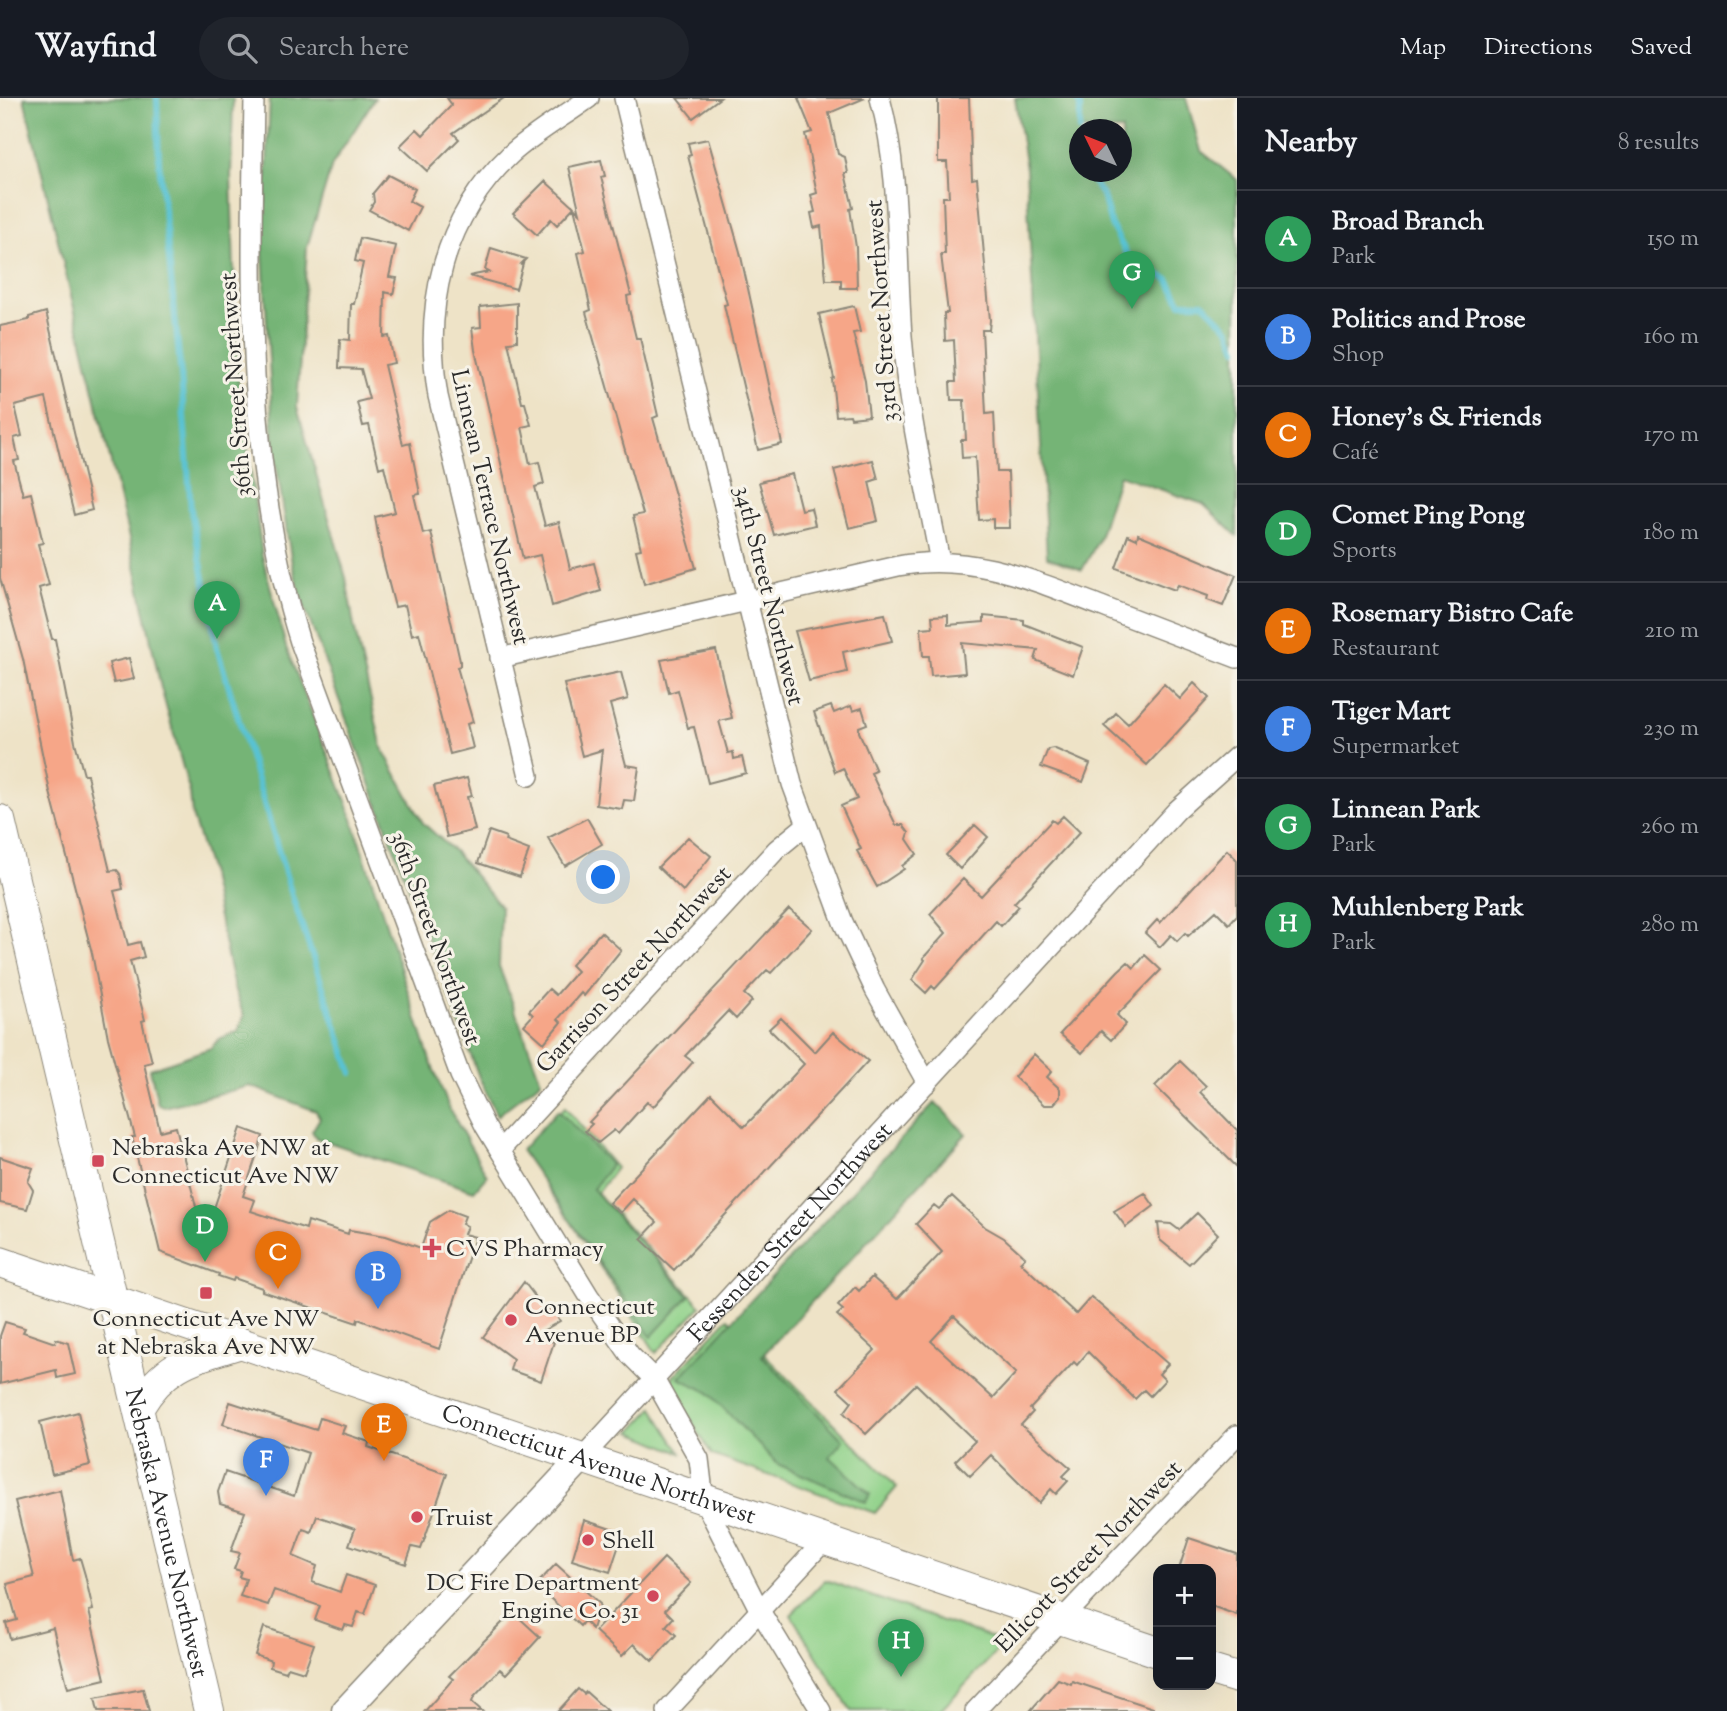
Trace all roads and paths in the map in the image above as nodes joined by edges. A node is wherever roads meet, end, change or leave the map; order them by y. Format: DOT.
graph roads {
  1 [pos="254,98"];
  2 [pos="589,98"];
  3 [pos="624,98"];
  4 [pos="880,98"];
  5 [pos="940,562"];
  6 [pos="746,600"];
  7 [pos="500,658"];
  8 [pos="1237,659"];
  9 [pos="1237,756"];
  10 [pos="529,776"];
  11 [pos="0,820"];
  12 [pos="805,826"];
  13 [pos="927,1083"];
  14 [pos="500,1150"];
  15 [pos="0,1262"];
  16 [pos="115,1300"];
  17 [pos="241,1343"];
  18 [pos="654,1379"];
  19 [pos="139,1407"];
  20 [pos="1237,1435"];
  21 [pos="580,1460"];
  22 [pos="704,1501"];
  23 [pos="824,1541"];
  24 [pos="760,1611"];
  25 [pos="1063,1620"];
  26 [pos="1153,1650"];
  27 [pos="1216,1672"];
  28 [pos="1237,1678"];
  29 [pos="209,1711"];
  30 [pos="345,1711"];
  31 [pos="667,1711"];
  32 [pos="821,1711"];
  33 [pos="975,1711"];
  1 -- 14 [label="street, 36th Street Northwest"];
  2 -- 7 [label="street, Linnean Terrace Northwest"];
  3 -- 6 [label="street, 34th Street Northwest"];
  4 -- 5 [label="street, 33rd Street Northwest"];
  5 -- 6 [label="street"];
  5 -- 8 [label="street"];
  6 -- 7 [label="street"];
  6 -- 12 [label="street, 34th Street Northwest"];
  7 -- 10 [label="street, Linnean Terrace Northwest"];
  9 -- 13 [label="street, Fessenden Street Northwest"];
  11 -- 16 [label="main road, Nebraska Avenue Northwest"];
  12 -- 13 [label="street, 34th Street Northwest"];
  12 -- 14 [label="street, Garrison Street Northwest"];
  13 -- 18 [label="street, Fessenden Street Northwest"];
  14 -- 18 [label="street, 36th Street Northwest"];
  15 -- 16 [label="main road, Connecticut Avenue Northwest"];
  16 -- 17 [label="main road, Connecticut Avenue Northwest"];
  16 -- 19 [label="main road, Nebraska Avenue Northwest"];
  17 -- 19 [label="main road"];
  17 -- 21 [label="main road, Connecticut Avenue Northwest"];
  18 -- 21 [label="street, Fessenden Street Northwest"];
  18 -- 22 [label="street, 36th Street Northwest"];
  19 -- 29 [label="main road, Nebraska Avenue Northwest"];
  20 -- 25 [label="street, Ellicott Street Northwest"];
  21 -- 22 [label="main road, Connecticut Avenue Northwest"];
  21 -- 30 [label="street, Fessenden Street Northwest"];
  22 -- 23 [label="main road, Connecticut Avenue Northwest"];
  22 -- 24 [label="street, 36th Street Northwest"];
  23 -- 24 [label="street"];
  23 -- 25 [label="main road, Connecticut Avenue Northwest"];
  24 -- 31 [label="street"];
  24 -- 32 [label="street, 36th Street Northwest"];
  25 -- 26 [label="main road, Connecticut Avenue Northwest"];
  25 -- 33 [label="street, Ellicott Street Northwest"];
  27 -- 28 [label="main road"];
}
